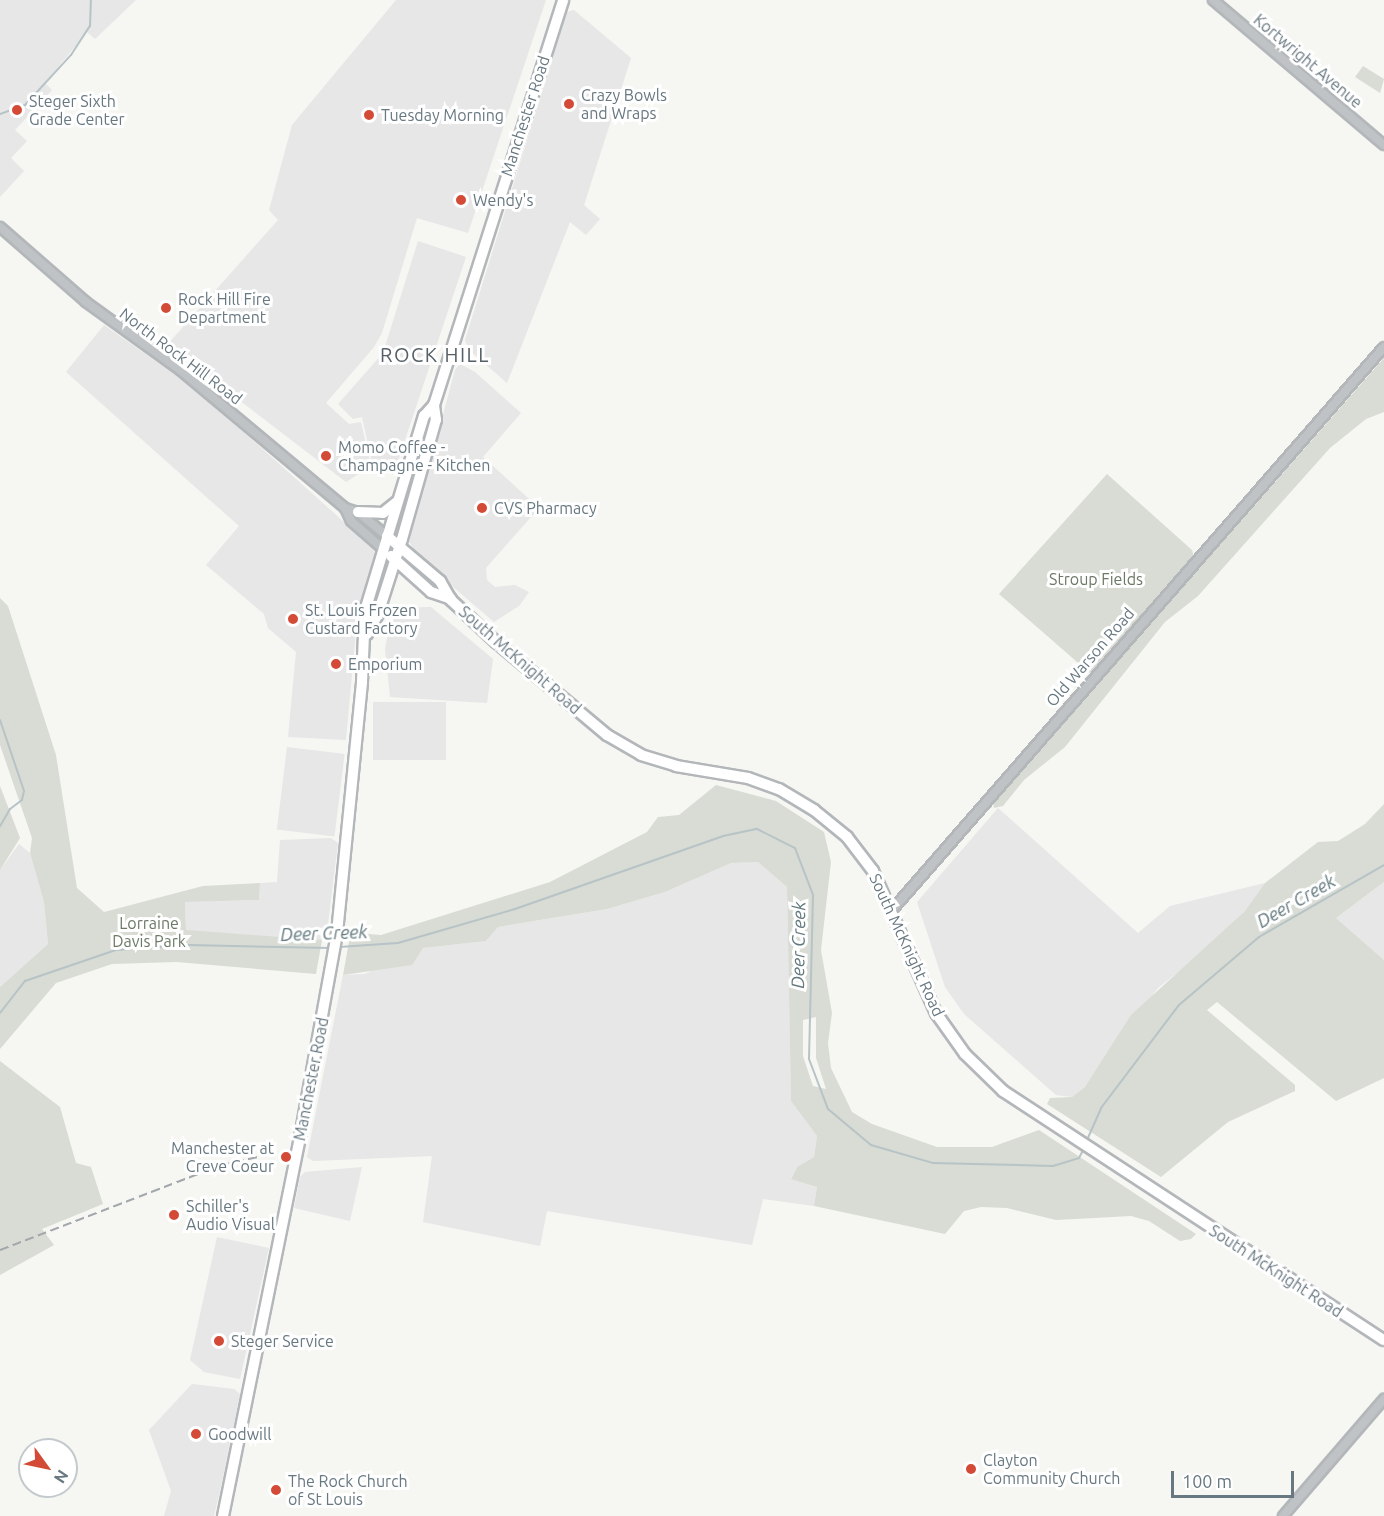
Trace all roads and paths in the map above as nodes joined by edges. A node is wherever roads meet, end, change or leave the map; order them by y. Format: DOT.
graph roads {
  1 [pos="562,0"];
  2 [pos="1212,0"];
  3 [pos="1384,145"];
  4 [pos="0,227"];
  5 [pos="1384,347"];
  6 [pos="434,405"];
  7 [pos="398,501"];
  8 [pos="345,508"];
  9 [pos="358,512"];
  10 [pos="387,536"];
  11 [pos="399,546"];
  12 [pos="383,549"];
  13 [pos="395,559"];
  14 [pos="413,575"];
  15 [pos="387,583"];
  16 [pos="451,600"];
  17 [pos="366,636"];
  18 [pos="892,909"];
  19 [pos="1384,1340"];
  20 [pos="1384,1399"];
  21 [pos="223,1516"];
  22 [pos="1283,1516"];
  1 -- 6 [label="main road, Manchester Road"];
  2 -- 3 [label="street, Kortwright Avenue"];
  4 -- 8 [label="street, North Rock Hill Road"];
  5 -- 18 [label="street, Old Warson Road"];
  6 -- 7 [label="main road, Manchester Road"];
  6 -- 11 [label="main road, Manchester Road"];
  7 -- 9 [label="main road"];
  7 -- 10 [label="main road, Manchester Road"];
  8 -- 9 [label="street, North Rock Hill Road"];
  8 -- 12 [label="street, North Rock Hill Road"];
  9 -- 10 [label="street, North Rock Hill Road"];
  10 -- 11 [label="main road, South McKnight Road"];
  10 -- 12 [label="main road, Manchester Road"];
  11 -- 13 [label="main road, Manchester Road"];
  11 -- 16 [label="main road, South McKnight Road"];
  12 -- 13 [label="main road, South McKnight Road"];
  12 -- 17 [label="main road, Manchester Road"];
  13 -- 14 [label="main road, South McKnight Road"];
  13 -- 15 [label="main road, Manchester Road"];
  14 -- 15 [label="main road"];
  14 -- 16 [label="main road, South McKnight Road"];
  15 -- 17 [label="main road, Manchester Road"];
  16 -- 18 [label="main road, South McKnight Road"];
  17 -- 21 [label="main road, Manchester Road"];
  18 -- 19 [label="main road, South McKnight Road"];
  20 -- 22 [label="street"];
}
